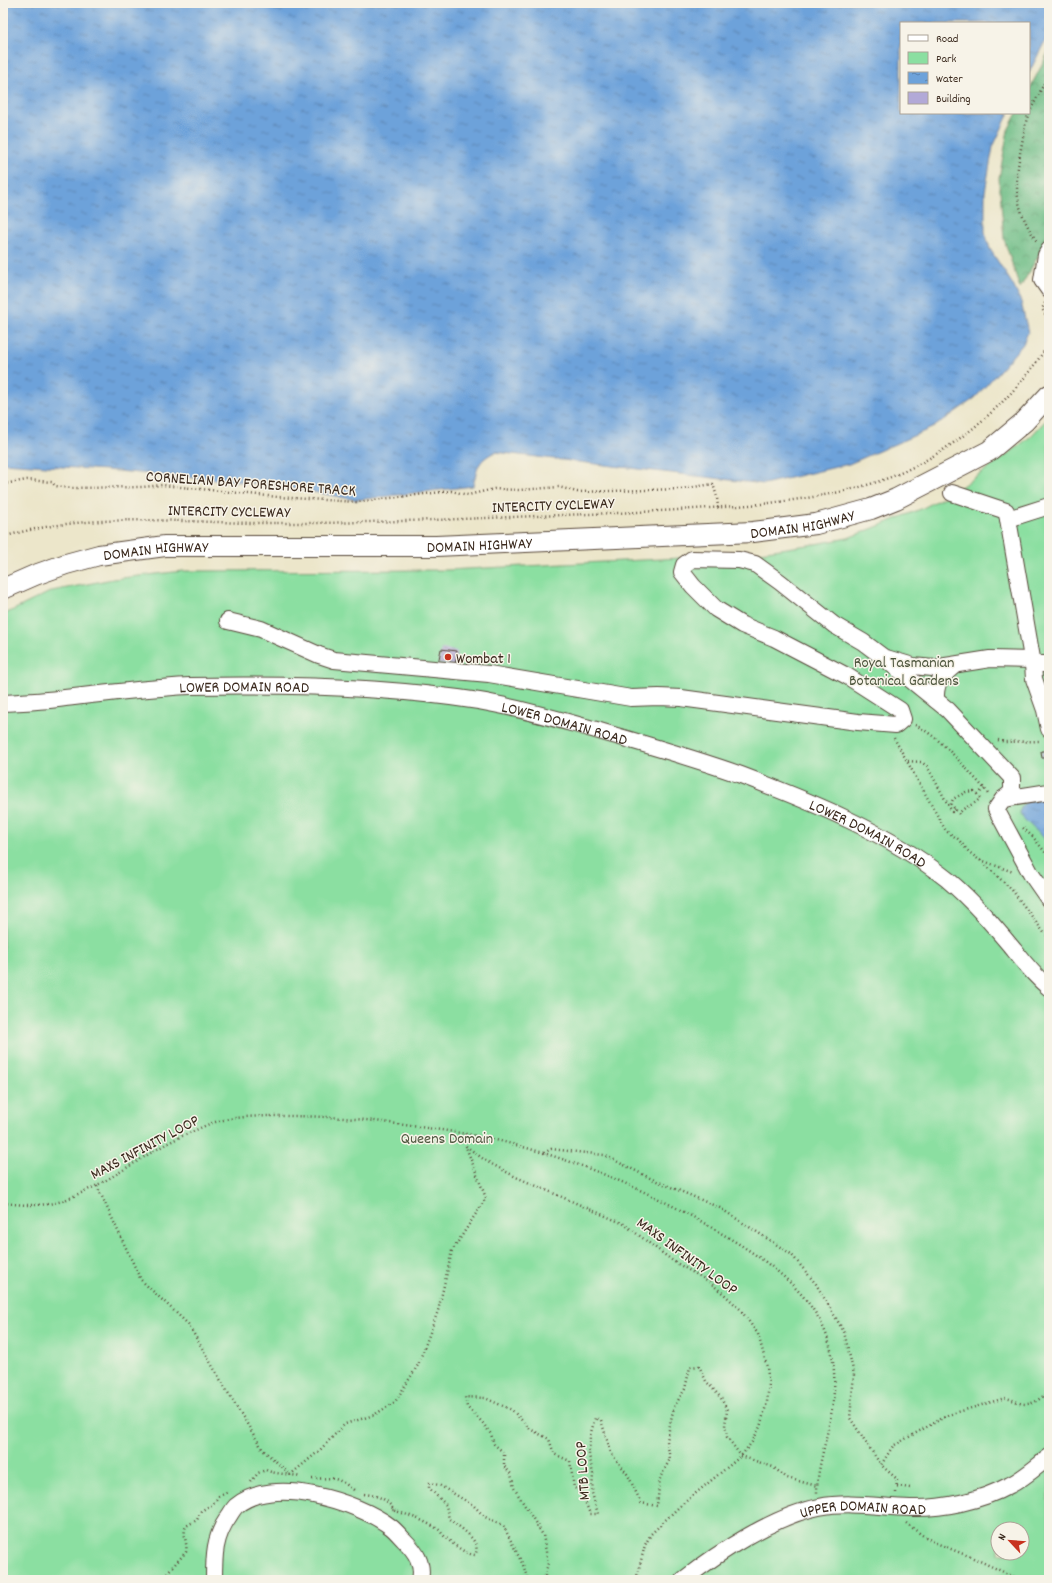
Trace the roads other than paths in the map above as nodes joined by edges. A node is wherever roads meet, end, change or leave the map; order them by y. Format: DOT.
graph roads {
  1 [pos="1047,253"];
  2 [pos="1048,295"];
  3 [pos="1049,381"];
  4 [pos="1049,395"];
  5 [pos="952,470"];
  6 [pos="952,493"];
  7 [pos="1049,506"];
  8 [pos="1008,519"];
  9 [pos="3,589"];
  10 [pos="228,621"];
  11 [pos="883,657"];
  12 [pos="1033,662"];
  13 [pos="1049,664"];
  14 [pos="955,665"];
  15 [pos="936,700"];
  16 [pos="3,703"];
  17 [pos="1045,735"];
  18 [pos="1049,792"];
  19 [pos="999,804"];
  20 [pos="1049,900"];
  21 [pos="1049,988"];
  22 [pos="1049,1457"];
  23 [pos="214,1580"];
  24 [pos="420,1580"];
  25 [pos="683,1580"];
  1 -- 2 [label="street"];
  3 -- 5 [label="main road, DOMAIN HIGHWAY"];
  4 -- 5 [label="main road, DOMAIN HIGHWAY"];
  5 -- 9 [label="main road, DOMAIN HIGHWAY"];
  6 -- 8 [label="street"];
  7 -- 8 [label="street"];
  8 -- 12 [label="street"];
  10 -- 11 [label="street"];
  11 -- 14 [label="street"];
  11 -- 15 [label="street"];
  12 -- 13 [label="street"];
  12 -- 14 [label="street"];
  12 -- 17 [label="street"];
  14 -- 15 [label="street"];
  15 -- 19 [label="street"];
  16 -- 21 [label="street, LOWER DOMAIN ROAD"];
  18 -- 19 [label="street"];
  19 -- 20 [label="street"];
  22 -- 25 [label="street, UPPER DOMAIN ROAD"];
  23 -- 24 [label="street"];
}
